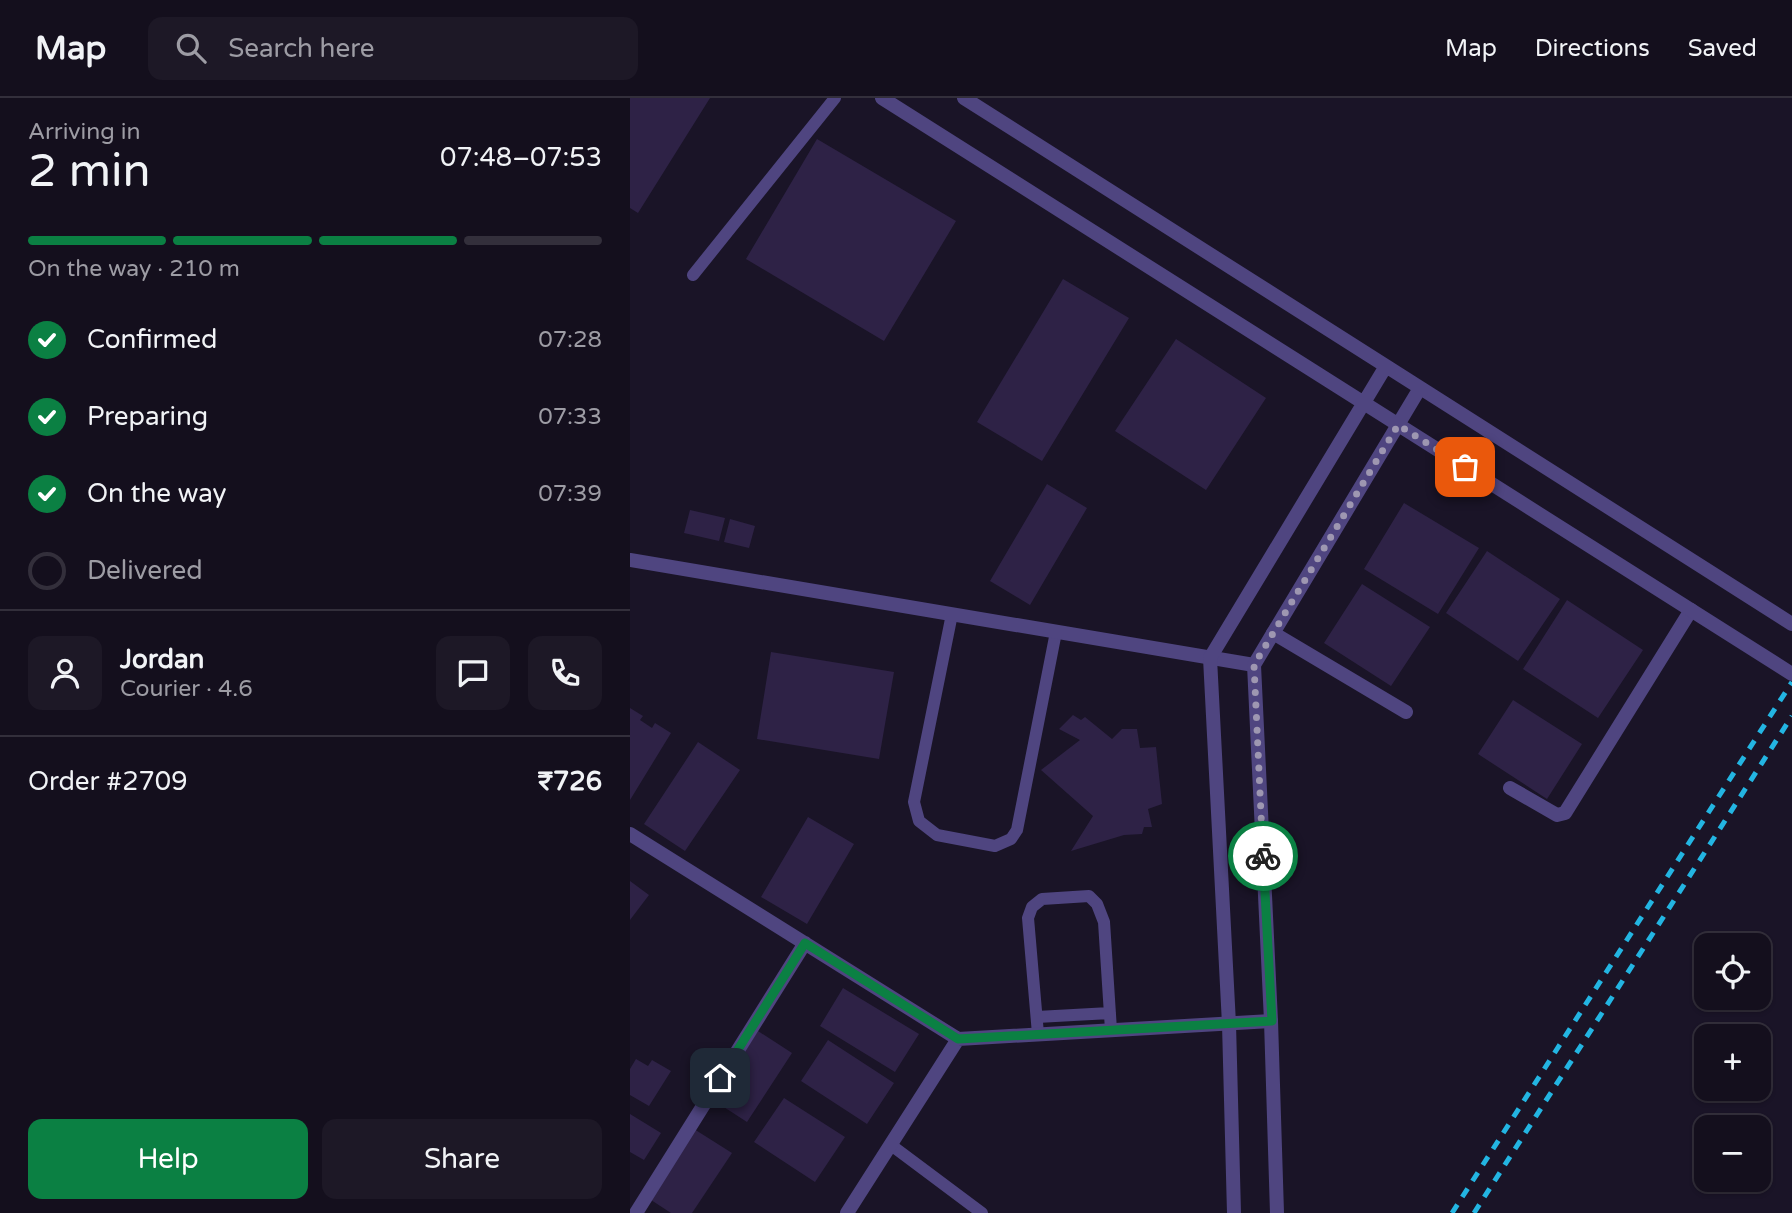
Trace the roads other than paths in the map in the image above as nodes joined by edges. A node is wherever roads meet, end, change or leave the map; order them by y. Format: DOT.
graph roads {
  1 [pos="835,98"];
  2 [pos="882,98"];
  3 [pos="964,98"];
  4 [pos="693,275"];
  5 [pos="1386,366"];
  6 [pos="1420,388"];
  7 [pos="1363,402"];
  8 [pos="1398,425"];
  9 [pos="630,560"];
  10 [pos="1691,610"];
  11 [pos="953,614"];
  12 [pos="1792,624"];
  13 [pos="1056,632"];
  14 [pos="1273,634"];
  15 [pos="1210,658"];
  16 [pos="1254,665"];
  17 [pos="1792,674"];
  18 [pos="1406,712"];
  19 [pos="1510,788"];
  20 [pos="630,834"];
  21 [pos="805,943"];
  22 [pos="1110,1013"];
  23 [pos="1037,1017"];
  24 [pos="1272,1021"];
  25 [pos="1229,1024"];
  26 [pos="1111,1030"];
  27 [pos="1038,1034"];
  28 [pos="958,1039"];
  29 [pos="891,1144"];
  30 [pos="636,1213"];
  31 [pos="847,1213"];
  32 [pos="982,1213"];
  33 [pos="1234,1213"];
  34 [pos="1277,1213"];
  1 -- 4 [label="lane"];
  2 -- 7 [label="street"];
  3 -- 5 [label="street"];
  5 -- 6 [label="street"];
  5 -- 7 [label="street"];
  6 -- 8 [label="street"];
  6 -- 12 [label="street"];
  7 -- 8 [label="street"];
  7 -- 15 [label="street"];
  8 -- 10 [label="street"];
  8 -- 14 [label="street"];
  9 -- 11 [label="street"];
  10 -- 17 [label="street"];
  10 -- 19 [label="street"];
  11 -- 13 [label="street"];
  11 -- 13 [label="lane"];
  13 -- 15 [label="street"];
  14 -- 16 [label="street"];
  14 -- 18 [label="street"];
  15 -- 16 [label="street"];
  15 -- 25 [label="street"];
  16 -- 24 [label="street"];
  20 -- 21 [label="street"];
  21 -- 28 [label="street"];
  21 -- 30 [label="street"];
  22 -- 23 [label="lane"];
  22 -- 23 [label="lane"];
  22 -- 26 [label="lane"];
  23 -- 27 [label="lane"];
  24 -- 25 [label="street"];
  24 -- 34 [label="street"];
  25 -- 26 [label="street"];
  25 -- 33 [label="street"];
  26 -- 27 [label="street"];
  27 -- 28 [label="street"];
  28 -- 29 [label="street"];
  29 -- 31 [label="street"];
  29 -- 32 [label="lane"];
}
